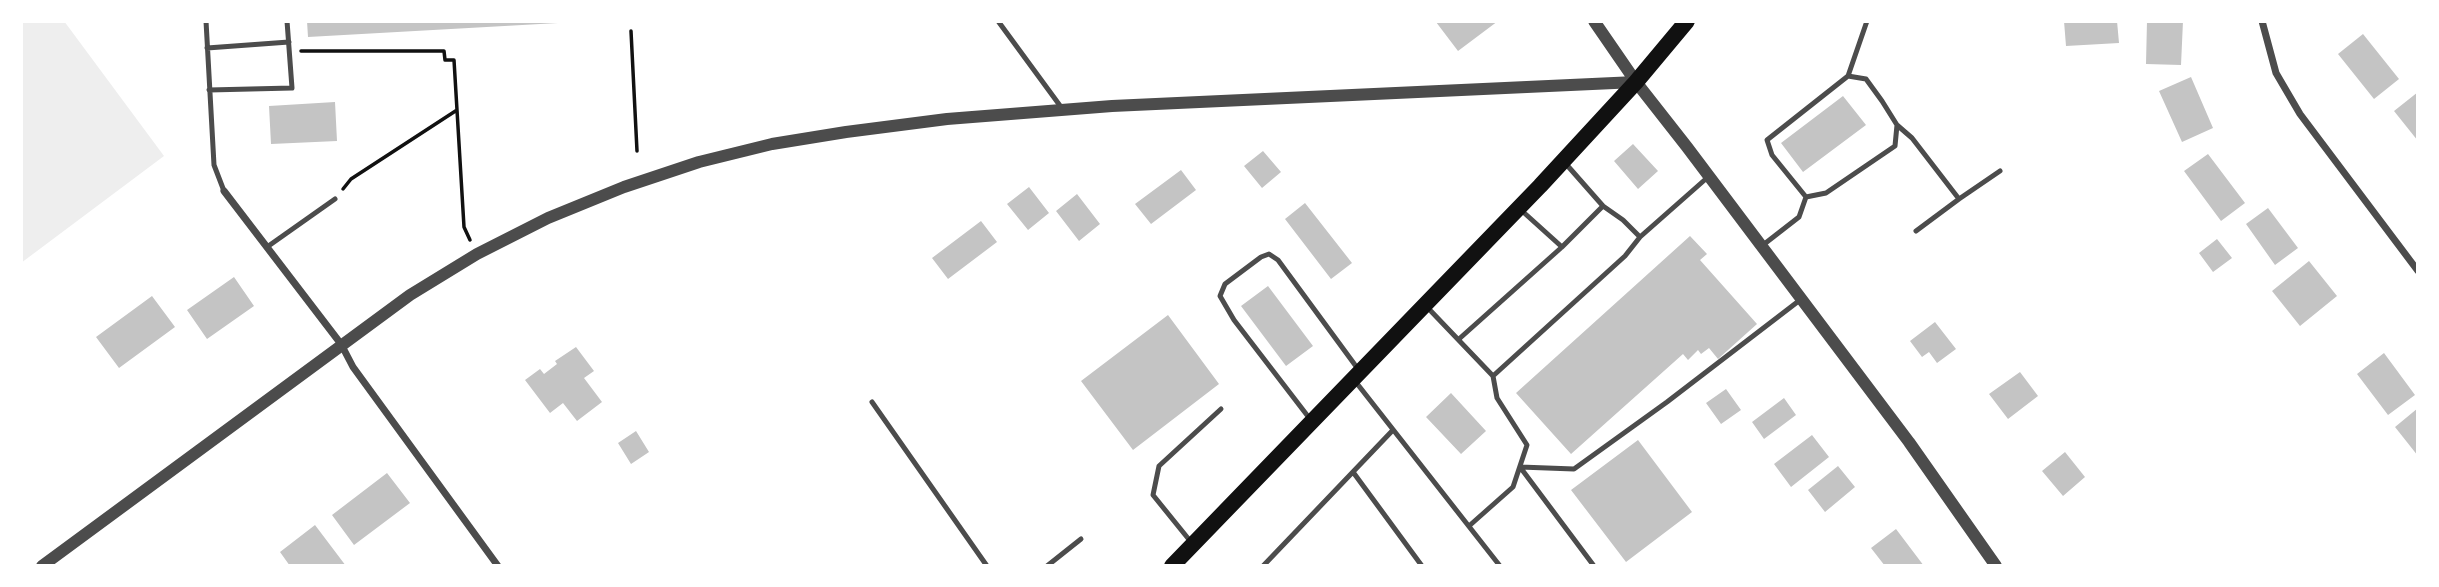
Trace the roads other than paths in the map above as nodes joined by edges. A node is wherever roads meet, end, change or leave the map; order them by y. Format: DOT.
graph roads {
  1 [pos="206,21"];
  2 [pos="287,21"];
  3 [pos="998,21"];
  4 [pos="1594,21"];
  5 [pos="1687,21"];
  6 [pos="1867,21"];
  7 [pos="2262,21"];
  8 [pos="289,42"];
  9 [pos="207,48"];
  10 [pos="1848,76"];
  11 [pos="1636,82"];
  12 [pos="209,90"];
  13 [pos="1063,110"];
  14 [pos="1897,125"];
  15 [pos="1563,161"];
  16 [pos="2000,171"];
  17 [pos="1709,176"];
  18 [pos="224,191"];
  19 [pos="1805,197"];
  20 [pos="335,199"];
  21 [pos="1959,199"];
  22 [pos="1603,205"];
  23 [pos="1519,208"];
  24 [pos="1916,231"];
  25 [pos="1640,237"];
  26 [pos="1762,246"];
  27 [pos="267,247"];
  28 [pos="1562,247"];
  29 [pos="2418,271"];
  30 [pos="1801,299"];
  31 [pos="1425,305"];
  32 [pos="1459,339"];
  33 [pos="341,344"];
  34 [pos="1357,376"];
  35 [pos="1493,376"];
  36 [pos="872,402"];
  37 [pos="1221,409"];
  38 [pos="1312,422"];
  39 [pos="1393,430"];
  40 [pos="1520,467"];
  41 [pos="1353,472"];
  42 [pos="1469,526"];
  43 [pos="1081,539"];
  44 [pos="1193,545"];
  45 [pos="42,566"];
  46 [pos="498,566"];
  47 [pos="986,566"];
  48 [pos="1047,566"];
  49 [pos="1172,566"];
  50 [pos="1263,566"];
  51 [pos="1422,566"];
  52 [pos="1500,566"];
  53 [pos="1594,566"];
  54 [pos="1996,566"];
  1 -- 9 [label="lane"];
  2 -- 8 [label="lane"];
  3 -- 13 [label="lane"];
  4 -- 11 [label="street"];
  5 -- 11 [label="main road"];
  6 -- 10 [label="lane"];
  7 -- 29 [label="street"];
  8 -- 9 [label="lane"];
  8 -- 12 [label="lane"];
  9 -- 12 [label="lane"];
  10 -- 14 [label="lane"];
  10 -- 19 [label="lane"];
  11 -- 13 [label="street"];
  11 -- 15 [label="main road"];
  11 -- 17 [label="street"];
  12 -- 18 [label="lane"];
  13 -- 33 [label="street"];
  14 -- 19 [label="lane"];
  14 -- 21 [label="lane"];
  15 -- 22 [label="lane"];
  15 -- 23 [label="main road"];
  16 -- 21 [label="lane"];
  17 -- 25 [label="lane"];
  17 -- 26 [label="street"];
  18 -- 27 [label="street"];
  19 -- 26 [label="lane"];
  20 -- 27 [label="lane"];
  21 -- 24 [label="lane"];
  22 -- 25 [label="lane"];
  22 -- 28 [label="lane"];
  23 -- 28 [label="lane"];
  23 -- 31 [label="main road"];
  25 -- 35 [label="lane"];
  26 -- 30 [label="street"];
  27 -- 33 [label="street"];
  28 -- 32 [label="lane"];
  30 -- 40 [label="lane"];
  30 -- 54 [label="street"];
  31 -- 32 [label="lane"];
  31 -- 34 [label="main road"];
  32 -- 35 [label="lane"];
  33 -- 45 [label="street"];
  33 -- 46 [label="street"];
  34 -- 38 [label="main road"];
  34 -- 38 [label="lane"];
  34 -- 39 [label="lane"];
  35 -- 40 [label="lane"];
  36 -- 47 [label="lane"];
  37 -- 44 [label="lane"];
  38 -- 44 [label="main road"];
  39 -- 41 [label="lane"];
  39 -- 42 [label="lane"];
  40 -- 42 [label="lane"];
  40 -- 53 [label="lane"];
  41 -- 50 [label="lane"];
  41 -- 51 [label="lane"];
  42 -- 52 [label="lane"];
  43 -- 48 [label="lane"];
  44 -- 49 [label="main road"];
}
